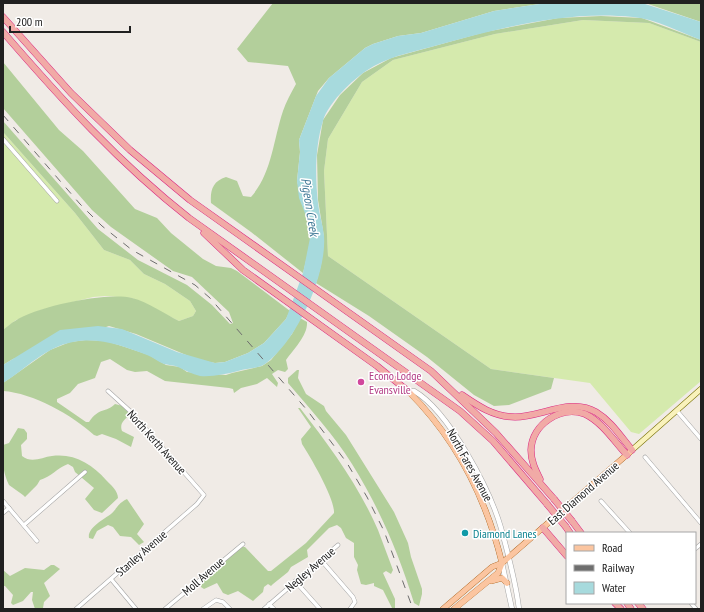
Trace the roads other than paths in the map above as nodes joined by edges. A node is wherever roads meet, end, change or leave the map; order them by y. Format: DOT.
graph roads {
  1 [pos="3,17"];
  2 [pos="3,32"];
  3 [pos="3,139"];
  4 [pos="57,201"];
  5 [pos="189,218"];
  6 [pos="446,384"];
  7 [pos="701,389"];
  8 [pos="108,390"];
  9 [pos="408,392"];
  10 [pos="677,411"];
  11 [pos="701,439"];
  12 [pos="632,450"];
  13 [pos="627,455"];
  14 [pos="645,457"];
  15 [pos="85,472"];
  16 [pos="542,484"];
  17 [pos="204,495"];
  18 [pos="3,501"];
  19 [pos="601,501"];
  20 [pos="9,508"];
  21 [pos="3,513"];
  22 [pos="701,522"];
  23 [pos="24,525"];
  24 [pos="543,528"];
  25 [pos="569,532"];
  26 [pos="580,532"];
  27 [pos="629,532"];
  28 [pos="37,541"];
  29 [pos="243,544"];
  30 [pos="338,545"];
  31 [pos="566,555"];
  32 [pos="508,558"];
  33 [pos="321,560"];
  34 [pos="502,563"];
  35 [pos="111,579"];
  36 [pos="296,581"];
  37 [pos="487,583"];
  38 [pos="507,583"];
  39 [pos="270,604"];
  40 [pos="76,609"];
  41 [pos="136,609"];
  42 [pos="165,609"];
  43 [pos="203,609"];
  44 [pos="230,609"];
  45 [pos="264,609"];
  46 [pos="274,609"];
  47 [pos="320,609"];
  48 [pos="350,609"];
  49 [pos="443,609"];
  50 [pos="454,609"];
  51 [pos="512,609"];
  52 [pos="519,609"];
  1 -- 6 [label="highway"];
  2 -- 5 [label="highway"];
  3 -- 4 [label="street"];
  5 -- 9 [label="highway"];
  5 -- 25 [label="highway, bridge"];
  6 -- 12 [label="highway"];
  6 -- 16 [label="highway"];
  7 -- 10 [label="main road"];
  8 -- 17 [label="street, North Kerth Avenue"];
  9 -- 32 [label="street, North Fares Avenue"];
  9 -- 34 [label="main road, North Fares Avenue"];
  10 -- 11 [label="street"];
  10 -- 12 [label="main road"];
  12 -- 13 [label="main road, East Diamond Avenue"];
  13 -- 16 [label="highway"];
  13 -- 24 [label="main road, East Diamond Avenue"];
  14 -- 22 [label="street"];
  15 -- 23 [label="street"];
  16 -- 26 [label="highway, bridge"];
  17 -- 35 [label="street, Stanley Avenue"];
  18 -- 20 [label="street"];
  19 -- 27 [label="street"];
  20 -- 21 [label="street"];
  20 -- 23 [label="street"];
  23 -- 28 [label="street"];
  24 -- 31 [label="highway"];
  24 -- 32 [label="main road, East Diamond Avenue"];
  29 -- 42 [label="street, Moll Avenue"];
  30 -- 33 [label="street, Negley Avenue"];
  32 -- 34 [label="main road, East Diamond Avenue"];
  32 -- 52 [label="street, North Fares Avenue"];
  33 -- 36 [label="street, Negley Avenue"];
  33 -- 48 [label="street"];
  34 -- 37 [label="main road, East Diamond Avenue"];
  34 -- 38 [label="street, North Fares Avenue"];
  34 -- 49 [label="main road, East Diamond Avenue"];
  35 -- 40 [label="street, Stanley Avenue"];
  35 -- 41 [label="street"];
  36 -- 39 [label="street, Negley Avenue"];
  36 -- 47 [label="street"];
  37 -- 38 [label="main road"];
  37 -- 50 [label="main road, East Diamond Avenue"];
  38 -- 51 [label="street, North Fares Avenue"];
  39 -- 45 [label="street, Negley Avenue"];
  39 -- 46 [label="street"];
  43 -- 44 [label="street"];
}
